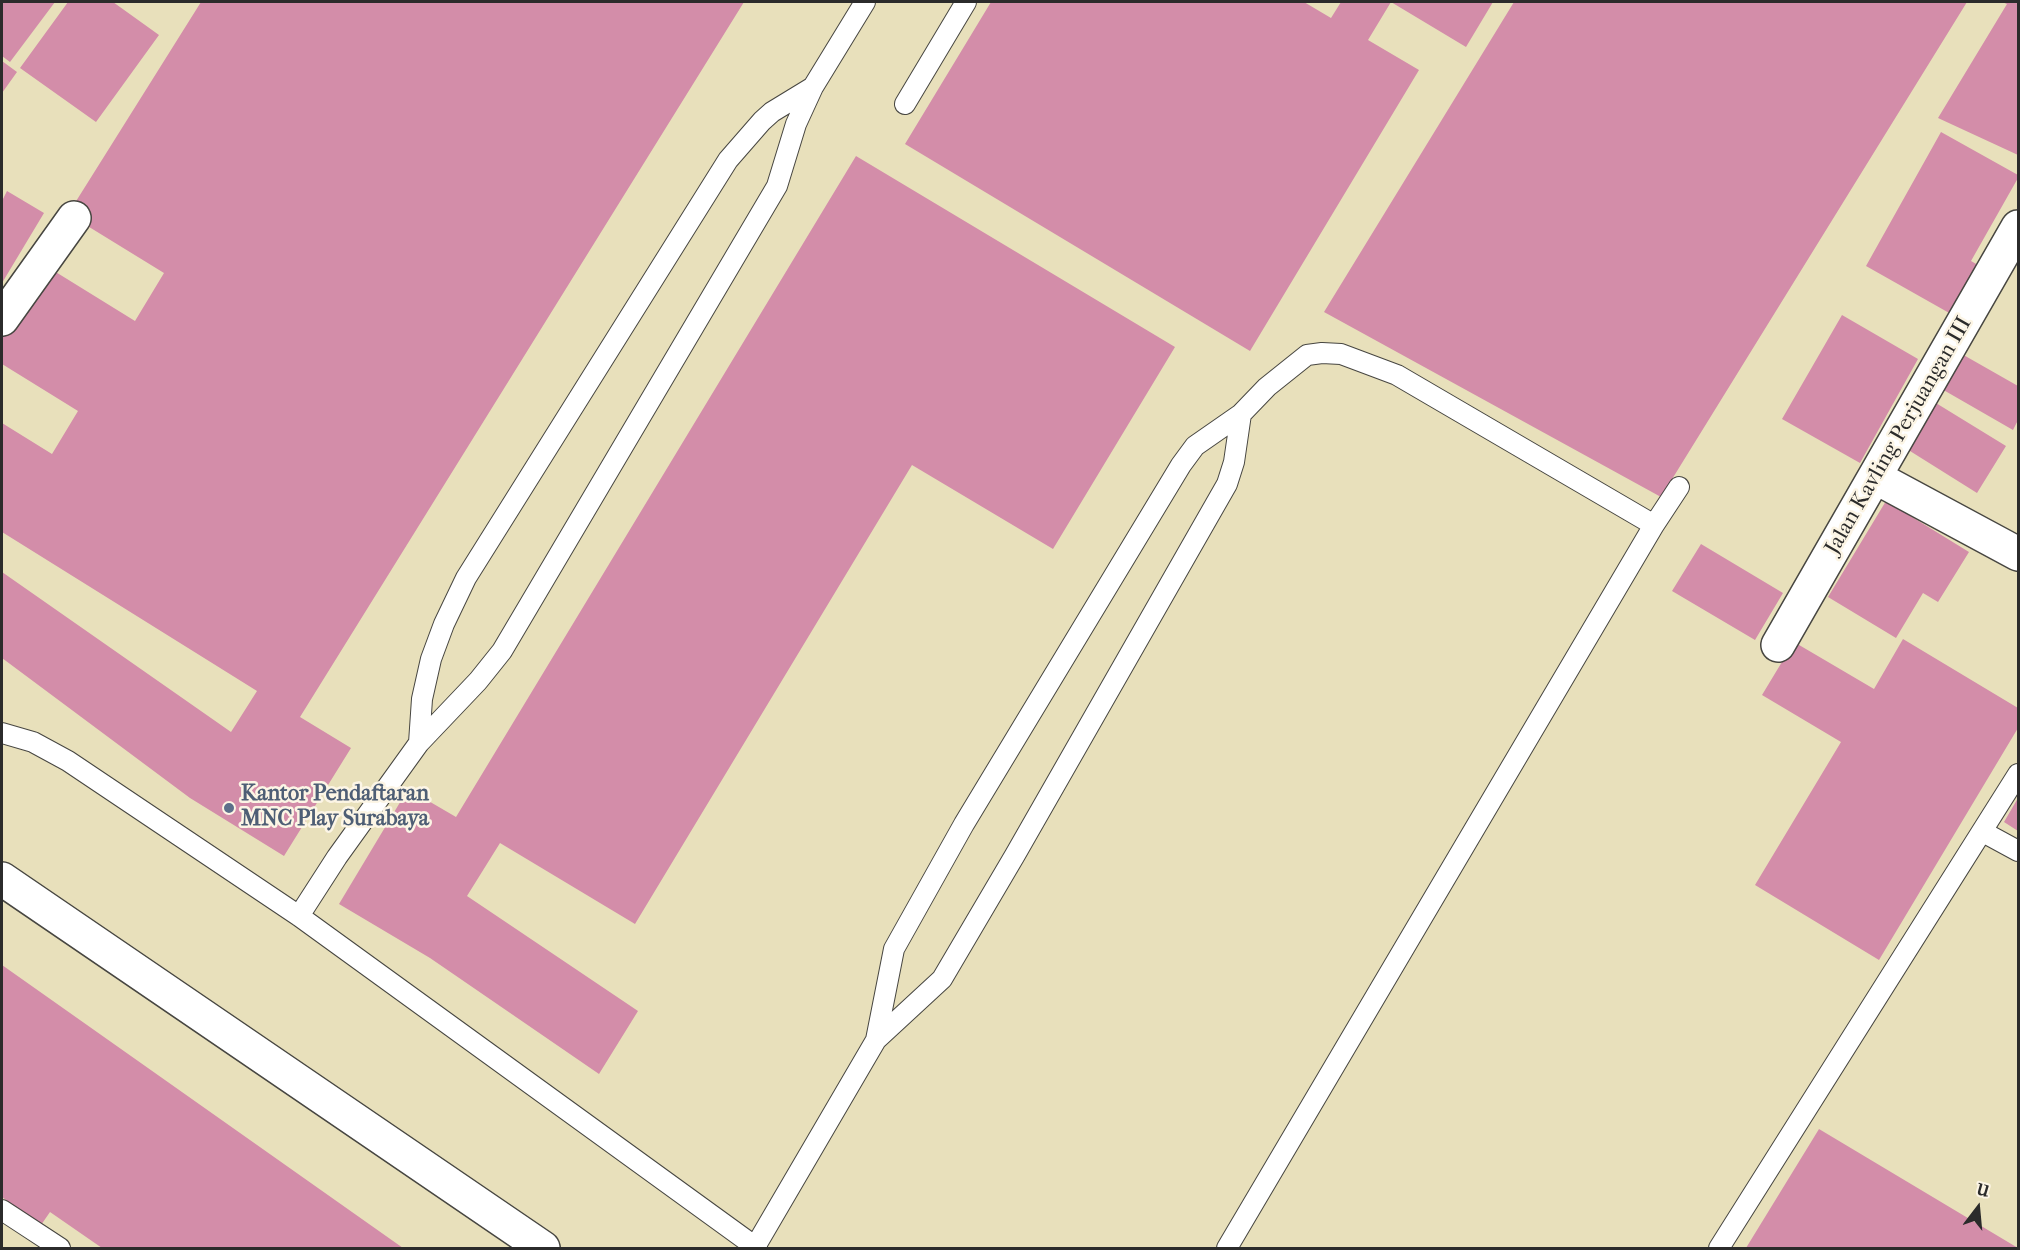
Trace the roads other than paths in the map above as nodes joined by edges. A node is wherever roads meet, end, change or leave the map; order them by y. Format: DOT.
graph roads {
  1 [pos="865,2"];
  2 [pos="966,2"];
  3 [pos="813,87"];
  4 [pos="905,104"];
  5 [pos="74,218"];
  6 [pos="2019,227"];
  7 [pos="2,319"];
  8 [pos="1241,414"];
  9 [pos="1875,477"];
  10 [pos="1679,487"];
  11 [pos="1654,525"];
  12 [pos="2019,554"];
  13 [pos="1778,645"];
  14 [pos="2,733"];
  15 [pos="418,742"];
  16 [pos="2019,774"];
  17 [pos="1983,832"];
  18 [pos="2019,851"];
  19 [pos="2,879"];
  20 [pos="299,916"];
  21 [pos="876,1040"];
  22 [pos="2,1210"];
  23 [pos="60,1248"];
  24 [pos="543,1248"];
  25 [pos="756,1248"];
  26 [pos="1227,1248"];
  27 [pos="1719,1248"];
  1 -- 3 [label="lane"];
  2 -- 4 [label="lane"];
  3 -- 15 [label="lane"];
  3 -- 15 [label="lane"];
  5 -- 7 [label="street"];
  6 -- 9 [label="street, Jalan Kavling Perjuangan III"];
  8 -- 11 [label="lane"];
  8 -- 21 [label="lane"];
  8 -- 21 [label="lane"];
  9 -- 12 [label="street"];
  9 -- 13 [label="street, Jalan Kavling Perjuangan III"];
  10 -- 11 [label="lane"];
  11 -- 26 [label="lane"];
  14 -- 20 [label="lane"];
  15 -- 20 [label="lane"];
  16 -- 17 [label="lane"];
  17 -- 18 [label="lane"];
  17 -- 27 [label="lane"];
  19 -- 24 [label="street"];
  20 -- 25 [label="lane"];
  21 -- 25 [label="lane"];
  22 -- 23 [label="lane"];
}
